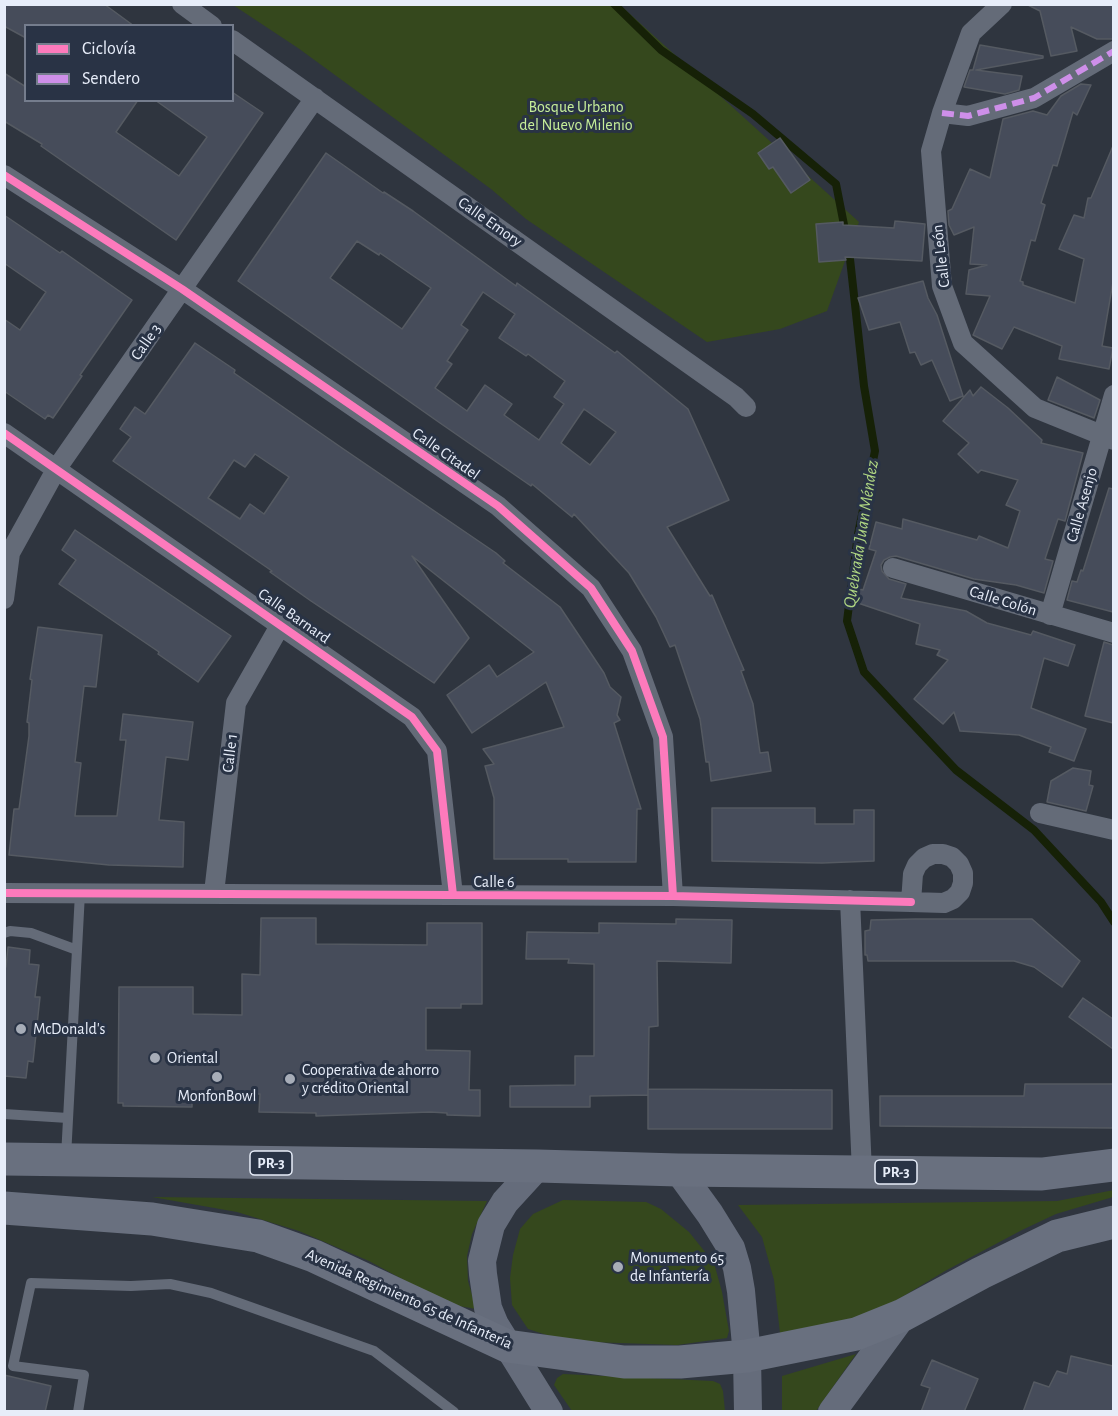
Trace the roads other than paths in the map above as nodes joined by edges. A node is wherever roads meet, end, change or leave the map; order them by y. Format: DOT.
graph roads {
  1 [pos="182,4"];
  2 [pos="1002,4"];
  3 [pos="209,24"];
  4 [pos="234,41"];
  5 [pos="1113,51"];
  6 [pos="315,98"];
  7 [pos="942,113"];
  8 [pos="4,175"];
  9 [pos="182,289"];
  10 [pos="1113,395"];
  11 [pos="746,407"];
  12 [pos="4,433"];
  13 [pos="1108,439"];
  14 [pos="57,468"];
  15 [pos="893,567"];
  16 [pos="4,598"];
  17 [pos="1050,615"];
  18 [pos="281,624"];
  19 [pos="1113,633"];
  20 [pos="1040,813"];
  21 [pos="1113,830"];
  22 [pos="4,893"];
  23 [pos="80,893"];
  24 [pos="214,893"];
  25 [pos="453,895"];
  26 [pos="673,896"];
  27 [pos="850,900"];
  28 [pos="911,902"];
  29 [pos="4,933"];
  30 [pos="77,950"];
  31 [pos="4,1114"];
  32 [pos="68,1118"];
  33 [pos="4,1159"];
  34 [pos="66,1160"];
  35 [pos="1113,1165"];
  36 [pos="538,1166"];
  37 [pos="678,1170"];
  38 [pos="862,1172"];
  39 [pos="4,1208"];
  40 [pos="1113,1222"];
  41 [pos="903,1315"];
  42 [pos="507,1346"];
  43 [pos="747,1356"];
  44 [pos="78,1412"];
  45 [pos="454,1412"];
  46 [pos="549,1412"];
  47 [pos="748,1412"];
  48 [pos="832,1412"];
  1 -- 3 [label="street"];
  2 -- 7 [label="street, Calle León"];
  4 -- 6 [label="street, Calle Emory"];
  5 -- 7 [label="street"];
  6 -- 9 [label="street, Calle 3"];
  6 -- 11 [label="street, Calle Emory"];
  7 -- 13 [label="street, Calle León"];
  8 -- 9 [label="street, Calle Citadel"];
  9 -- 14 [label="street, Calle 3"];
  9 -- 26 [label="street, Calle Citadel"];
  10 -- 13 [label="street, Calle Asenjo"];
  12 -- 14 [label="street, Calle Barnard"];
  13 -- 17 [label="street, Calle Asenjo"];
  14 -- 16 [label="street, Calle 3"];
  14 -- 18 [label="street, Calle Barnard"];
  15 -- 17 [label="street, Calle Colón"];
  17 -- 19 [label="street, Calle Colón"];
  18 -- 24 [label="street, Calle 1"];
  18 -- 25 [label="street, Calle Barnard"];
  20 -- 21 [label="street"];
  22 -- 23 [label="street, Calle 6"];
  23 -- 24 [label="street, Calle 6"];
  23 -- 30 [label="lane"];
  24 -- 25 [label="street, Calle 6"];
  25 -- 26 [label="street, Calle 6"];
  26 -- 27 [label="street, Calle 6"];
  27 -- 28 [label="street, Calle 6"];
  27 -- 38 [label="street"];
  29 -- 30 [label="lane"];
  30 -- 32 [label="lane"];
  31 -- 32 [label="lane"];
  32 -- 34 [label="lane"];
  33 -- 34 [label="highway, PR-3"];
  34 -- 36 [label="highway, PR-3"];
  35 -- 38 [label="highway, PR-3"];
  36 -- 37 [label="highway, PR-3"];
  36 -- 42 [label="main road"];
  37 -- 38 [label="highway, PR-3"];
  37 -- 43 [label="main road"];
  39 -- 42 [label="highway, Avenida Regimiento 65 de Infantería"];
  40 -- 41 [label="highway, Avenida Regimiento 65 de Infantería"];
  41 -- 43 [label="highway, Avenida Regimiento 65 de Infantería"];
  41 -- 48 [label="main road"];
  42 -- 43 [label="highway, Avenida Regimiento 65 de Infantería"];
  42 -- 46 [label="main road"];
  43 -- 47 [label="main road"];
  44 -- 45 [label="lane"];
}
